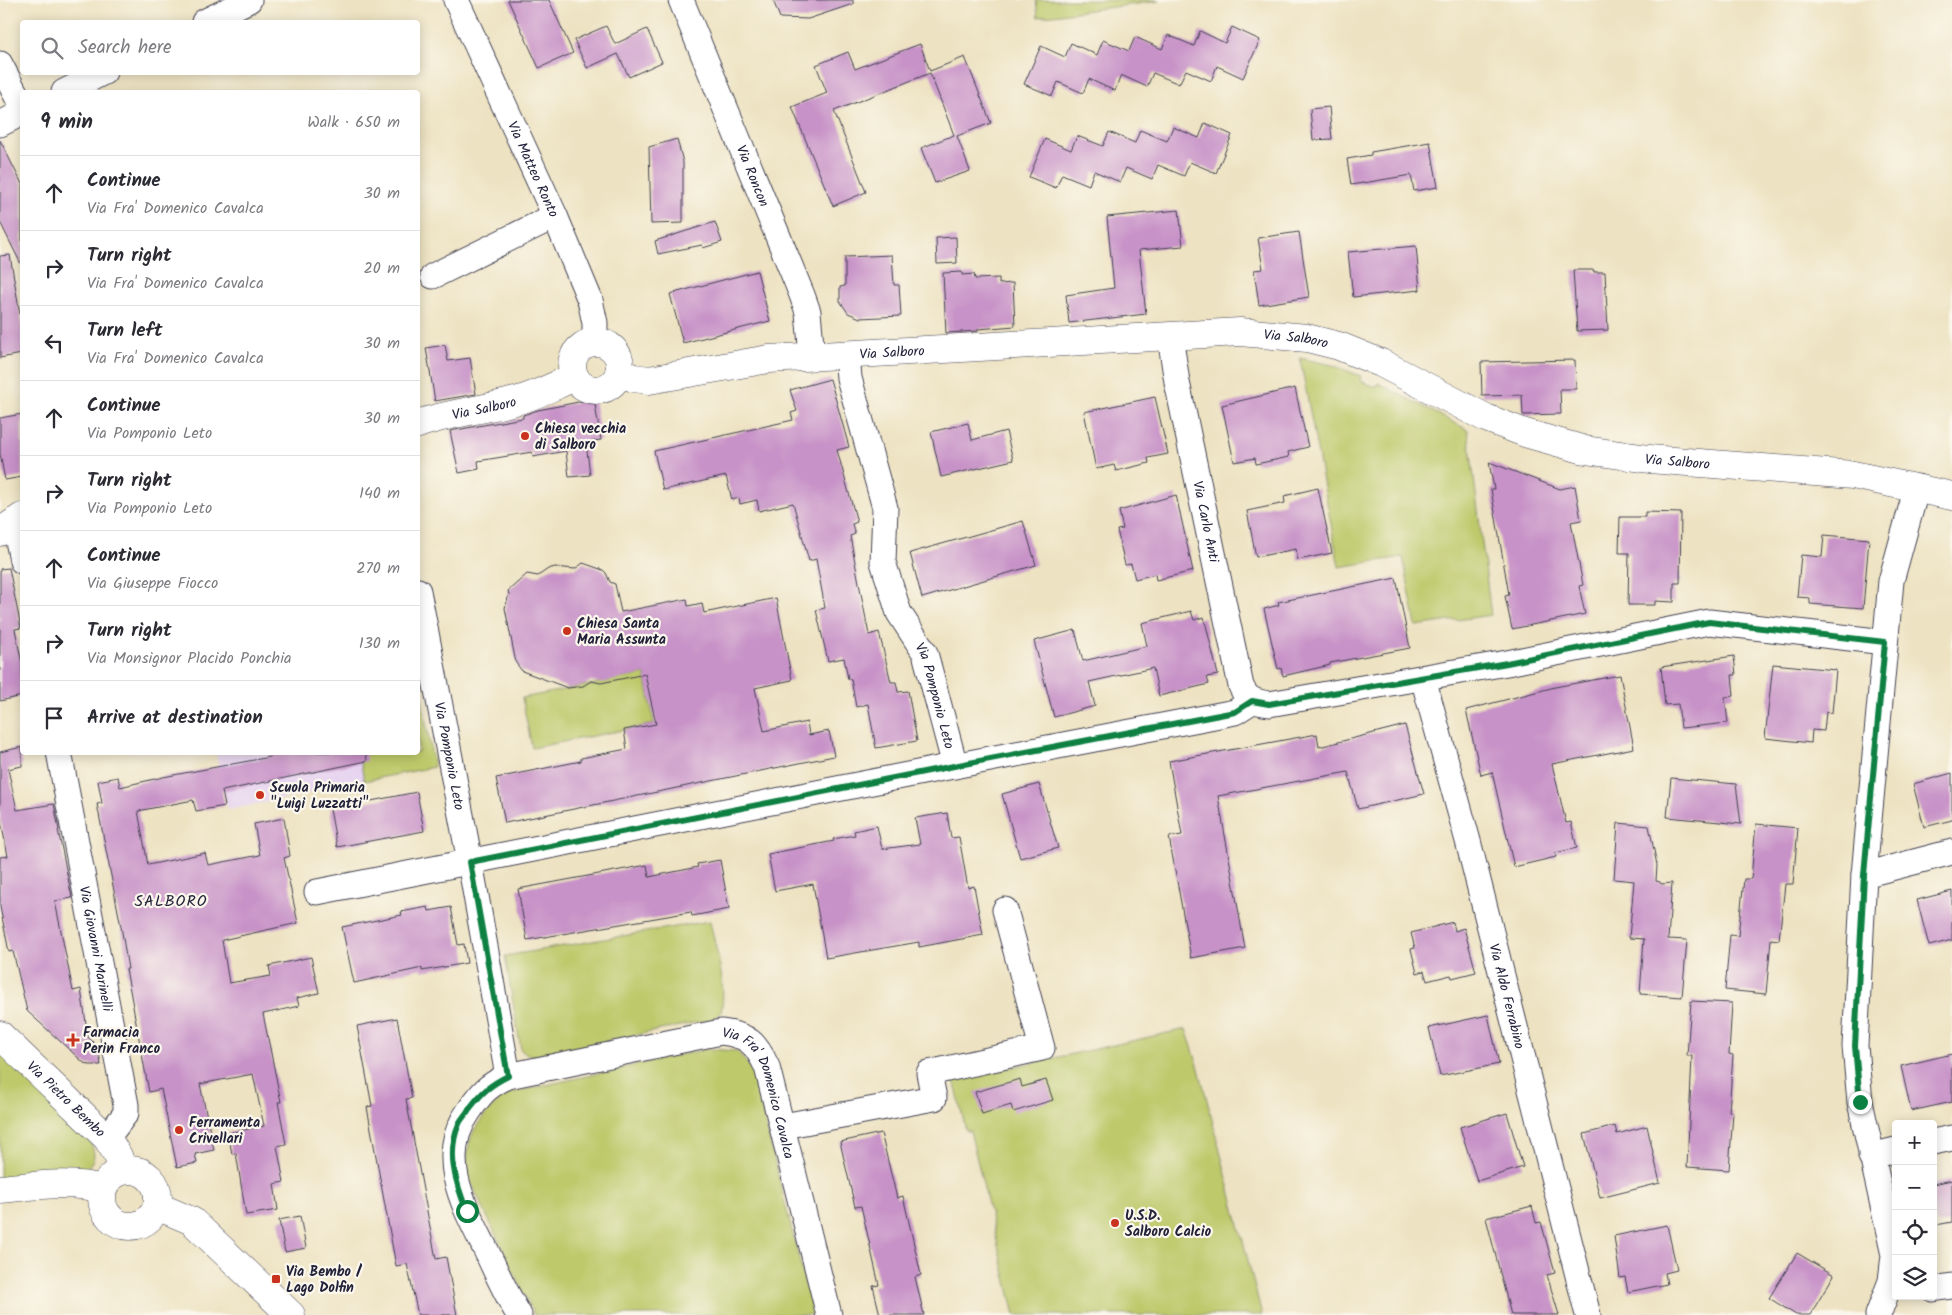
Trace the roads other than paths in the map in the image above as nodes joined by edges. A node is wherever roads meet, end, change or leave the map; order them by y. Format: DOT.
graph roads {
  1 [pos="249,0"];
  2 [pos="456,0"];
  3 [pos="681,0"];
  4 [pos="208,20"];
  5 [pos="0,64"];
  6 [pos="98,75"];
  7 [pos="68,90"];
  8 [pos="20,102"];
  9 [pos="20,114"];
  10 [pos="0,124"];
  11 [pos="555,216"];
  12 [pos="433,276"];
  13 [pos="1170,336"];
  14 [pos="594,342"];
  15 [pos="847,354"];
  16 [pos="812,356"];
  17 [pos="619,373"];
  18 [pos="575,377"];
  19 [pos="420,423"];
  20 [pos="1917,487"];
  21 [pos="1952,496"];
  22 [pos="11,524"];
  23 [pos="20,550"];
  24 [pos="420,601"];
  25 [pos="1885,642"];
  26 [pos="1423,678"];
  27 [pos="1252,701"];
  28 [pos="60,755"];
  29 [pos="955,766"];
  30 [pos="1952,852"];
  31 [pos="470,862"];
  32 [pos="1864,875"];
  33 [pos="317,892"];
  34 [pos="1005,910"];
  35 [pos="0,1035"];
  36 [pos="508,1076"];
  37 [pos="783,1126"];
  38 [pos="107,1138"];
  39 [pos="1952,1138"];
  40 [pos="1937,1141"];
  41 [pos="1892,1151"];
  42 [pos="1871,1156"];
  43 [pos="123,1170"];
  44 [pos="0,1189"];
  45 [pos="103,1189"];
  46 [pos="157,1206"];
  47 [pos="1894,1255"];
  48 [pos="1892,1286"];
  49 [pos="1952,1286"];
  50 [pos="1937,1288"];
  51 [pos="291,1315"];
  52 [pos="519,1315"];
  53 [pos="829,1315"];
  54 [pos="1588,1315"];
  55 [pos="1878,1315"];
  1 -- 4 [label="street"];
  2 -- 11 [label="street, Via Matteo Ronto"];
  3 -- 16 [label="street, Via Roncon"];
  5 -- 8 [label="street"];
  6 -- 7 [label="street"];
  9 -- 10 [label="street"];
  11 -- 12 [label="street"];
  11 -- 14 [label="street, Via Matteo Ronto"];
  13 -- 15 [label="street, Via Salboro"];
  13 -- 20 [label="street, Via Salboro"];
  13 -- 27 [label="street, Via Carlo Anti"];
  14 -- 17 [label="street"];
  14 -- 18 [label="street"];
  15 -- 16 [label="street, Via Salboro"];
  15 -- 29 [label="street, Via Pomponio Leto"];
  16 -- 17 [label="street, Via Salboro"];
  17 -- 18 [label="street"];
  18 -- 19 [label="street, Via Salboro"];
  20 -- 21 [label="street, Via Salboro"];
  20 -- 25 [label="street"];
  22 -- 23 [label="street"];
  24 -- 31 [label="street, Via Pomponio Leto"];
  25 -- 26 [label="street"];
  25 -- 32 [label="street"];
  26 -- 27 [label="street"];
  26 -- 54 [label="street, Via Aldo Ferrabino"];
  27 -- 29 [label="street"];
  28 -- 38 [label="street, Via Giovanni Marinelli"];
  29 -- 31 [label="street, Via Pomponio Leto"];
  30 -- 32 [label="street"];
  31 -- 33 [label="street, Via Pomponio Leto"];
  31 -- 36 [label="street, Via Pomponio Leto"];
  32 -- 42 [label="street"];
  34 -- 37 [label="street"];
  35 -- 38 [label="street, Via Pietro Bembo"];
  36 -- 37 [label="street, Via Fra' Domenico Cavalca"];
  36 -- 52 [label="street, Via Fra' Domenico Cavalca"];
  37 -- 53 [label="street, Via Fra' Domenico Cavalca"];
  38 -- 43 [label="street, Via Pietro Bembo"];
  39 -- 40 [label="street"];
  41 -- 42 [label="street"];
  42 -- 47 [label="street"];
  43 -- 45 [label="street"];
  43 -- 46 [label="street"];
  44 -- 45 [label="street"];
  45 -- 46 [label="street"];
  46 -- 51 [label="street"];
  48 -- 55 [label="street"];
  49 -- 50 [label="street"];
}
